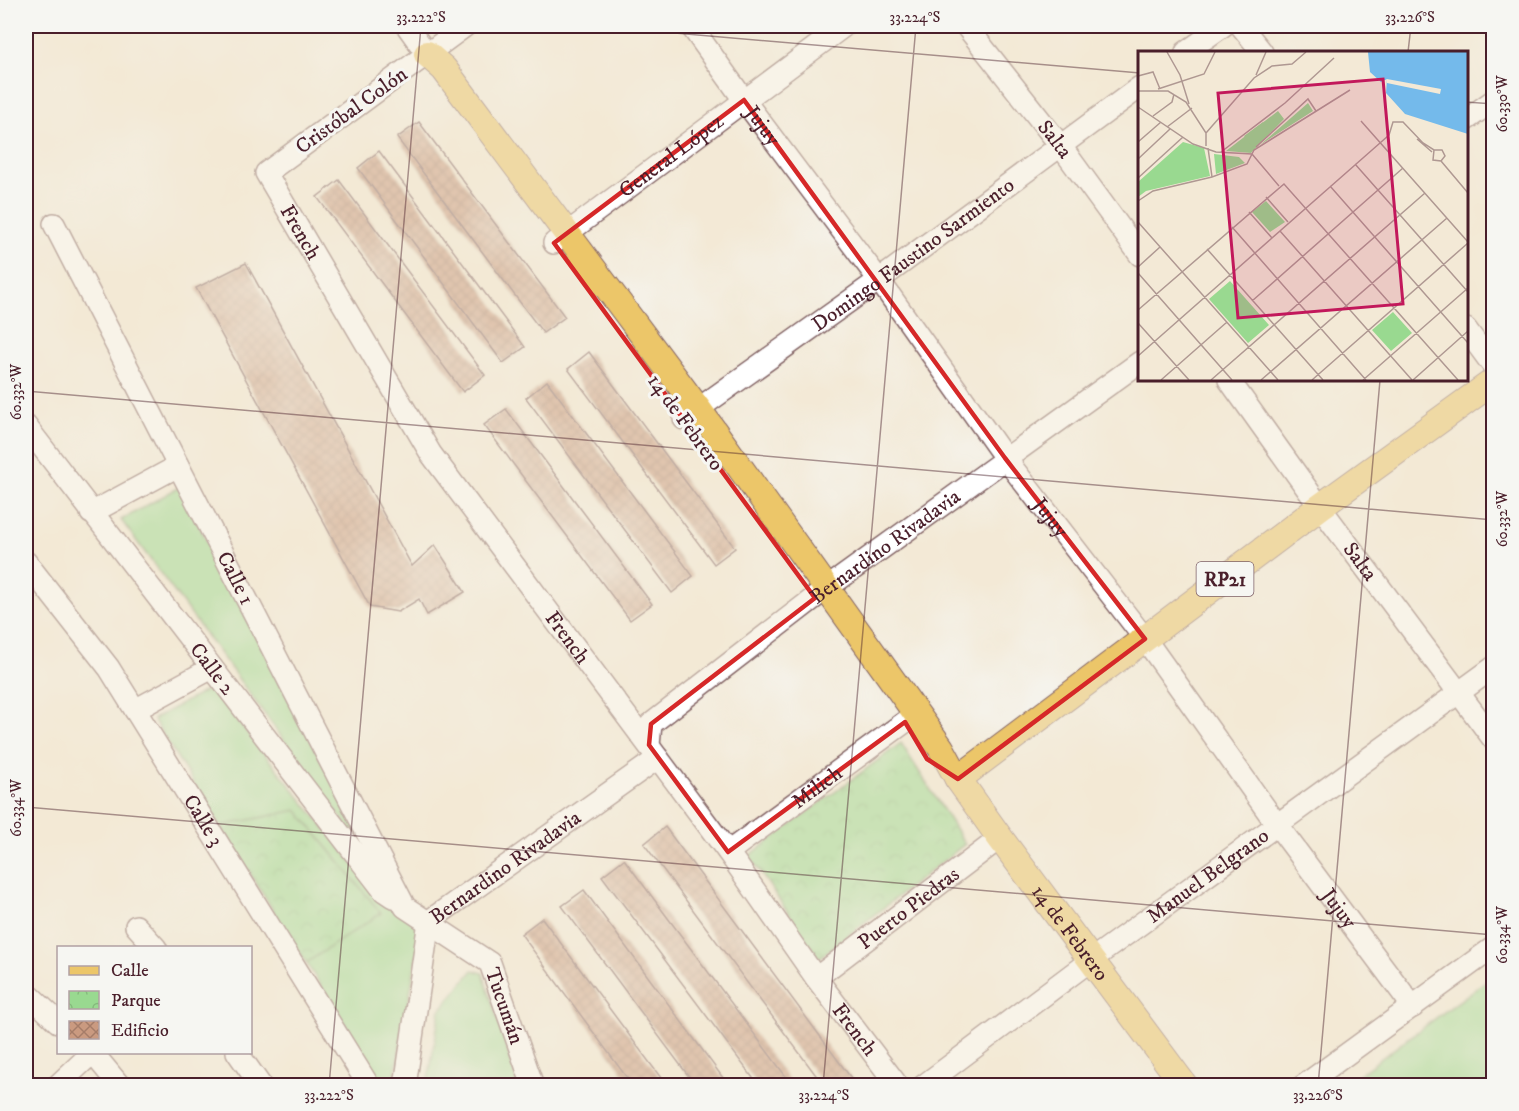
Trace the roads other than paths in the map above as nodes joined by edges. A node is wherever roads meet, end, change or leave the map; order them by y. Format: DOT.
graph roads {
  1 [pos="407,26"];
  2 [pos="465,26"];
  3 [pos="691,26"];
  4 [pos="844,26"];
  5 [pos="966,26"];
  6 [pos="1223,26"];
  7 [pos="1241,26"];
  8 [pos="1187,51"];
  9 [pos="1261,51"];
  10 [pos="427,54"];
  11 [pos="1138,88"];
  12 [pos="744,100"];
  13 [pos="1494,100"];
  14 [pos="1468,119"];
  15 [pos="1060,145"];
  16 [pos="269,171"];
  17 [pos="54,225"];
  18 [pos="560,239"];
  19 [pos="1138,252"];
  20 [pos="879,280"];
  21 [pos="1468,330"];
  22 [pos="1138,363"];
  23 [pos="1494,366"];
  24 [pos="1230,381"];
  25 [pos="1494,381"];
  26 [pos="691,414"];
  27 [pos="26,426"];
  28 [pos="1005,458"];
  29 [pos="178,466"];
  30 [pos="1320,507"];
  31 [pos="92,513"];
  32 [pos="26,562"];
  33 [pos="821,593"];
  34 [pos="1145,639"];
  35 [pos="1494,667"];
  36 [pos="212,668"];
  37 [pos="1459,693"];
  38 [pos="135,710"];
  39 [pos="904,722"];
  40 [pos="1494,740"];
  41 [pos="653,752"];
  42 [pos="958,779"];
  43 [pos="1278,826"];
  44 [pos="1000,838"];
  45 [pos="728,852"];
  46 [pos="405,907"];
  47 [pos="429,921"];
  48 [pos="136,926"];
  49 [pos="154,946"];
  50 [pos="1494,947"];
  51 [pos="1091,960"];
  52 [pos="816,978"];
  53 [pos="26,992"];
  54 [pos="1413,1007"];
  55 [pos="57,1021"];
  56 [pos="91,1054"];
  57 [pos="93,1054"];
  58 [pos="238,1054"];
  59 [pos="57,1086"];
  60 [pos="120,1086"];
  61 [pos="261,1086"];
  62 [pos="369,1086"];
  63 [pos="405,1086"];
  64 [pos="533,1086"];
  65 [pos="898,1086"];
  66 [pos="923,1086"];
  67 [pos="1185,1086"];
  68 [pos="1303,1086"];
  1 -- 10 [label="street, 14 de Febrero"];
  2 -- 10 [label="street, Cristóbal Colón"];
  3 -- 12 [label="street, Jujuy"];
  4 -- 12 [label="street, General López"];
  5 -- 15 [label="street, Salta"];
  6 -- 8 [label="street"];
  7 -- 9 [label="street"];
  10 -- 16 [label="street, Cristóbal Colón"];
  10 -- 18 [label="main road, 14 de Febrero"];
  11 -- 15 [label="street, Domingo Faustino Sarmiento"];
  12 -- 18 [label="street, General López"];
  12 -- 20 [label="street, Jujuy"];
  13 -- 14 [label="street"];
  15 -- 19 [label="street, Salta"];
  15 -- 20 [label="street, Domingo Faustino Sarmiento"];
  16 -- 41 [label="street, French"];
  17 -- 29 [label="street, Calle 1"];
  18 -- 26 [label="main road, 14 de Febrero"];
  20 -- 26 [label="street, Domingo Faustino Sarmiento"];
  20 -- 28 [label="street, Jujuy"];
  21 -- 23 [label="street"];
  22 -- 28 [label="street, Bernardino Rivadavia"];
  24 -- 30 [label="street, Salta"];
  25 -- 30 [label="main road, RP21"];
  26 -- 33 [label="main road, 14 de Febrero"];
  27 -- 31 [label="street, Calle 2"];
  28 -- 33 [label="street, Bernardino Rivadavia"];
  28 -- 34 [label="street, Jujuy"];
  29 -- 31 [label="street"];
  29 -- 46 [label="street, Calle 1"];
  30 -- 34 [label="main road, RP21"];
  30 -- 37 [label="street, Salta"];
  31 -- 36 [label="street, Calle 2"];
  32 -- 38 [label="street, Calle 3"];
  33 -- 39 [label="main road, 14 de Febrero"];
  33 -- 41 [label="street, Bernardino Rivadavia"];
  33 -- 42 [label="main road, 14 de Febrero"];
  34 -- 42 [label="main road, RP21"];
  34 -- 43 [label="street, Jujuy"];
  35 -- 37 [label="street, Manuel Belgrano"];
  36 -- 38 [label="street"];
  36 -- 46 [label="street, Calle 2"];
  37 -- 40 [label="street, Salta"];
  37 -- 43 [label="street, Manuel Belgrano"];
  38 -- 62 [label="street, Calle 3"];
  39 -- 42 [label="main road, 14 de Febrero"];
  39 -- 45 [label="street, Milich"];
  41 -- 45 [label="street, French"];
  41 -- 47 [label="street, Bernardino Rivadavia"];
  42 -- 44 [label="main road, 14 de Febrero"];
  43 -- 51 [label="street, Manuel Belgrano"];
  43 -- 54 [label="street, Jujuy"];
  44 -- 51 [label="main road, 14 de Febrero"];
  44 -- 52 [label="street, Puerto Piedras"];
  45 -- 52 [label="street, French"];
  46 -- 47 [label="street"];
  47 -- 63 [label="street, Bernardino Rivadavia"];
  47 -- 64 [label="street, Tucumán"];
  48 -- 49 [label="street"];
  50 -- 54 [label="street"];
  51 -- 66 [label="street, Manuel Belgrano"];
  51 -- 67 [label="main road, 14 de Febrero"];
  52 -- 65 [label="street, French"];
  53 -- 55 [label="street"];
  54 -- 68 [label="street"];
  56 -- 59 [label="street"];
  57 -- 60 [label="street"];
  58 -- 61 [label="street"];
}
